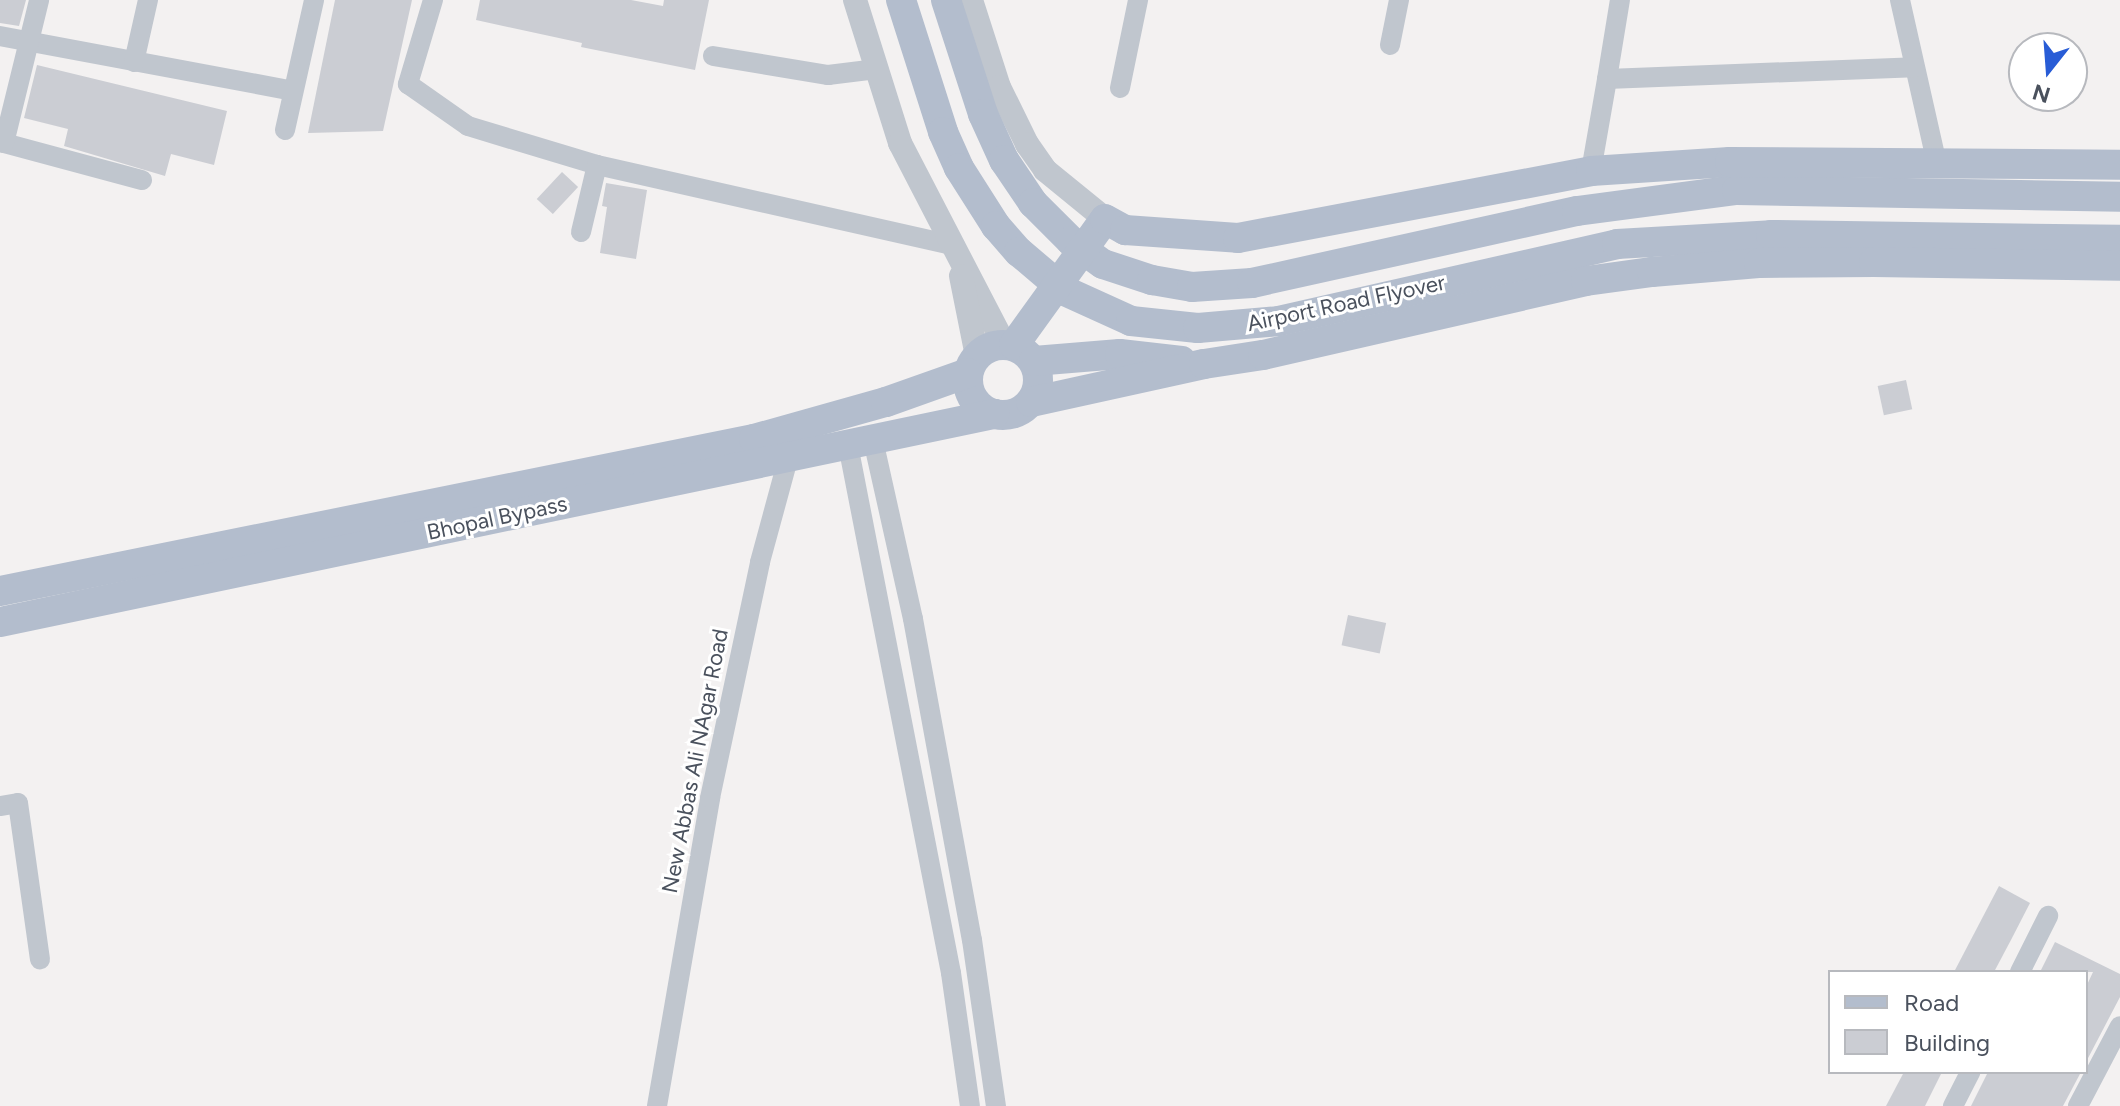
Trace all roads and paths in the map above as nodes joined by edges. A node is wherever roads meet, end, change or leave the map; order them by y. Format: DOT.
graph roads {
  1 [pos="39,0"];
  2 [pos="148,0"];
  3 [pos="314,0"];
  4 [pos="433,0"];
  5 [pos="855,0"];
  6 [pos="901,0"];
  7 [pos="946,0"];
  8 [pos="971,0"];
  9 [pos="1138,0"];
  10 [pos="1399,0"];
  11 [pos="1620,0"];
  12 [pos="1900,0"];
  13 [pos="0,36"];
  14 [pos="27,43"];
  15 [pos="1390,45"];
  16 [pos="713,56"];
  17 [pos="134,62"];
  18 [pos="1914,67"];
  19 [pos="877,69"];
  20 [pos="1607,79"];
  21 [pos="1120,88"];
  22 [pos="293,91"];
  23 [pos="285,130"];
  24 [pos="2,143"];
  25 [pos="597,165"];
  26 [pos="2120,165"];
  27 [pos="1591,171"];
  28 [pos="1930,173"];
  29 [pos="142,180"];
  30 [pos="2120,197"];
  31 [pos="1115,224"];
  32 [pos="581,232"];
  33 [pos="2120,240"];
  34 [pos="955,246"];
  35 [pos="1875,248"];
  36 [pos="2120,266"];
  37 [pos="1004,355"];
  38 [pos="1204,364"];
  39 [pos="1031,402"];
  40 [pos="994,414"];
  41 [pos="791,442"];
  42 [pos="861,442"];
  43 [pos="0,591"];
  44 [pos="0,622"];
  45 [pos="0,806"];
  46 [pos="2048,916"];
  47 [pos="40,959"];
  48 [pos="2021,970"];
  49 [pos="2120,1026"];
  50 [pos="1969,1074"];
  51 [pos="657,1106"];
  52 [pos="970,1106"];
  53 [pos="996,1106"];
  54 [pos="1953,1106"];
  55 [pos="2078,1106"];
  1 -- 14 [label="street"];
  2 -- 17 [label="street"];
  3 -- 22 [label="street"];
  4 -- 25 [label="street"];
  5 -- 19 [label="street"];
  6 -- 35 [label="main road, Airport Road Flyover"];
  7 -- 28 [label="main road, Airport Road Flyover"];
  8 -- 31 [label="street"];
  9 -- 21 [label="street"];
  10 -- 15 [label="street"];
  11 -- 20 [label="street"];
  12 -- 18 [label="street"];
  13 -- 14 [label="street"];
  14 -- 17 [label="street"];
  14 -- 24 [label="street"];
  16 -- 19 [label="street"];
  17 -- 22 [label="street"];
  18 -- 20 [label="street"];
  18 -- 28 [label="street"];
  19 -- 34 [label="street"];
  20 -- 27 [label="street"];
  22 -- 23 [label="street"];
  24 -- 29 [label="street"];
  25 -- 32 [label="street"];
  25 -- 34 [label="street"];
  26 -- 28 [label="main road"];
  27 -- 28 [label="main road"];
  27 -- 31 [label="main road"];
  28 -- 30 [label="main road"];
  31 -- 37 [label="main road"];
  33 -- 35 [label="main road"];
  34 -- 37 [label="street"];
  35 -- 36 [label="main road"];
  35 -- 38 [label="main road"];
  37 -- 38 [label="main road, Bhopal Bypass"];
  37 -- 39 [label="main road"];
  37 -- 40 [label="main road"];
  37 -- 41 [label="main road, Bhopal Bypass"];
  38 -- 39 [label="main road"];
  39 -- 40 [label="main road"];
  40 -- 42 [label="main road, Bhopal Bypass"];
  41 -- 42 [label="main road, Bhopal Bypass"];
  41 -- 43 [label="main road, Bhopal Bypass"];
  41 -- 44 [label="main road, Bhopal Bypass"];
  41 -- 51 [label="street, New Abbas Ali NAgar Road"];
  42 -- 52 [label="street"];
  42 -- 53 [label="street"];
  45 -- 47 [label="street"];
  46 -- 48 [label="street"];
  49 -- 55 [label="street"];
  50 -- 54 [label="street"];
}
